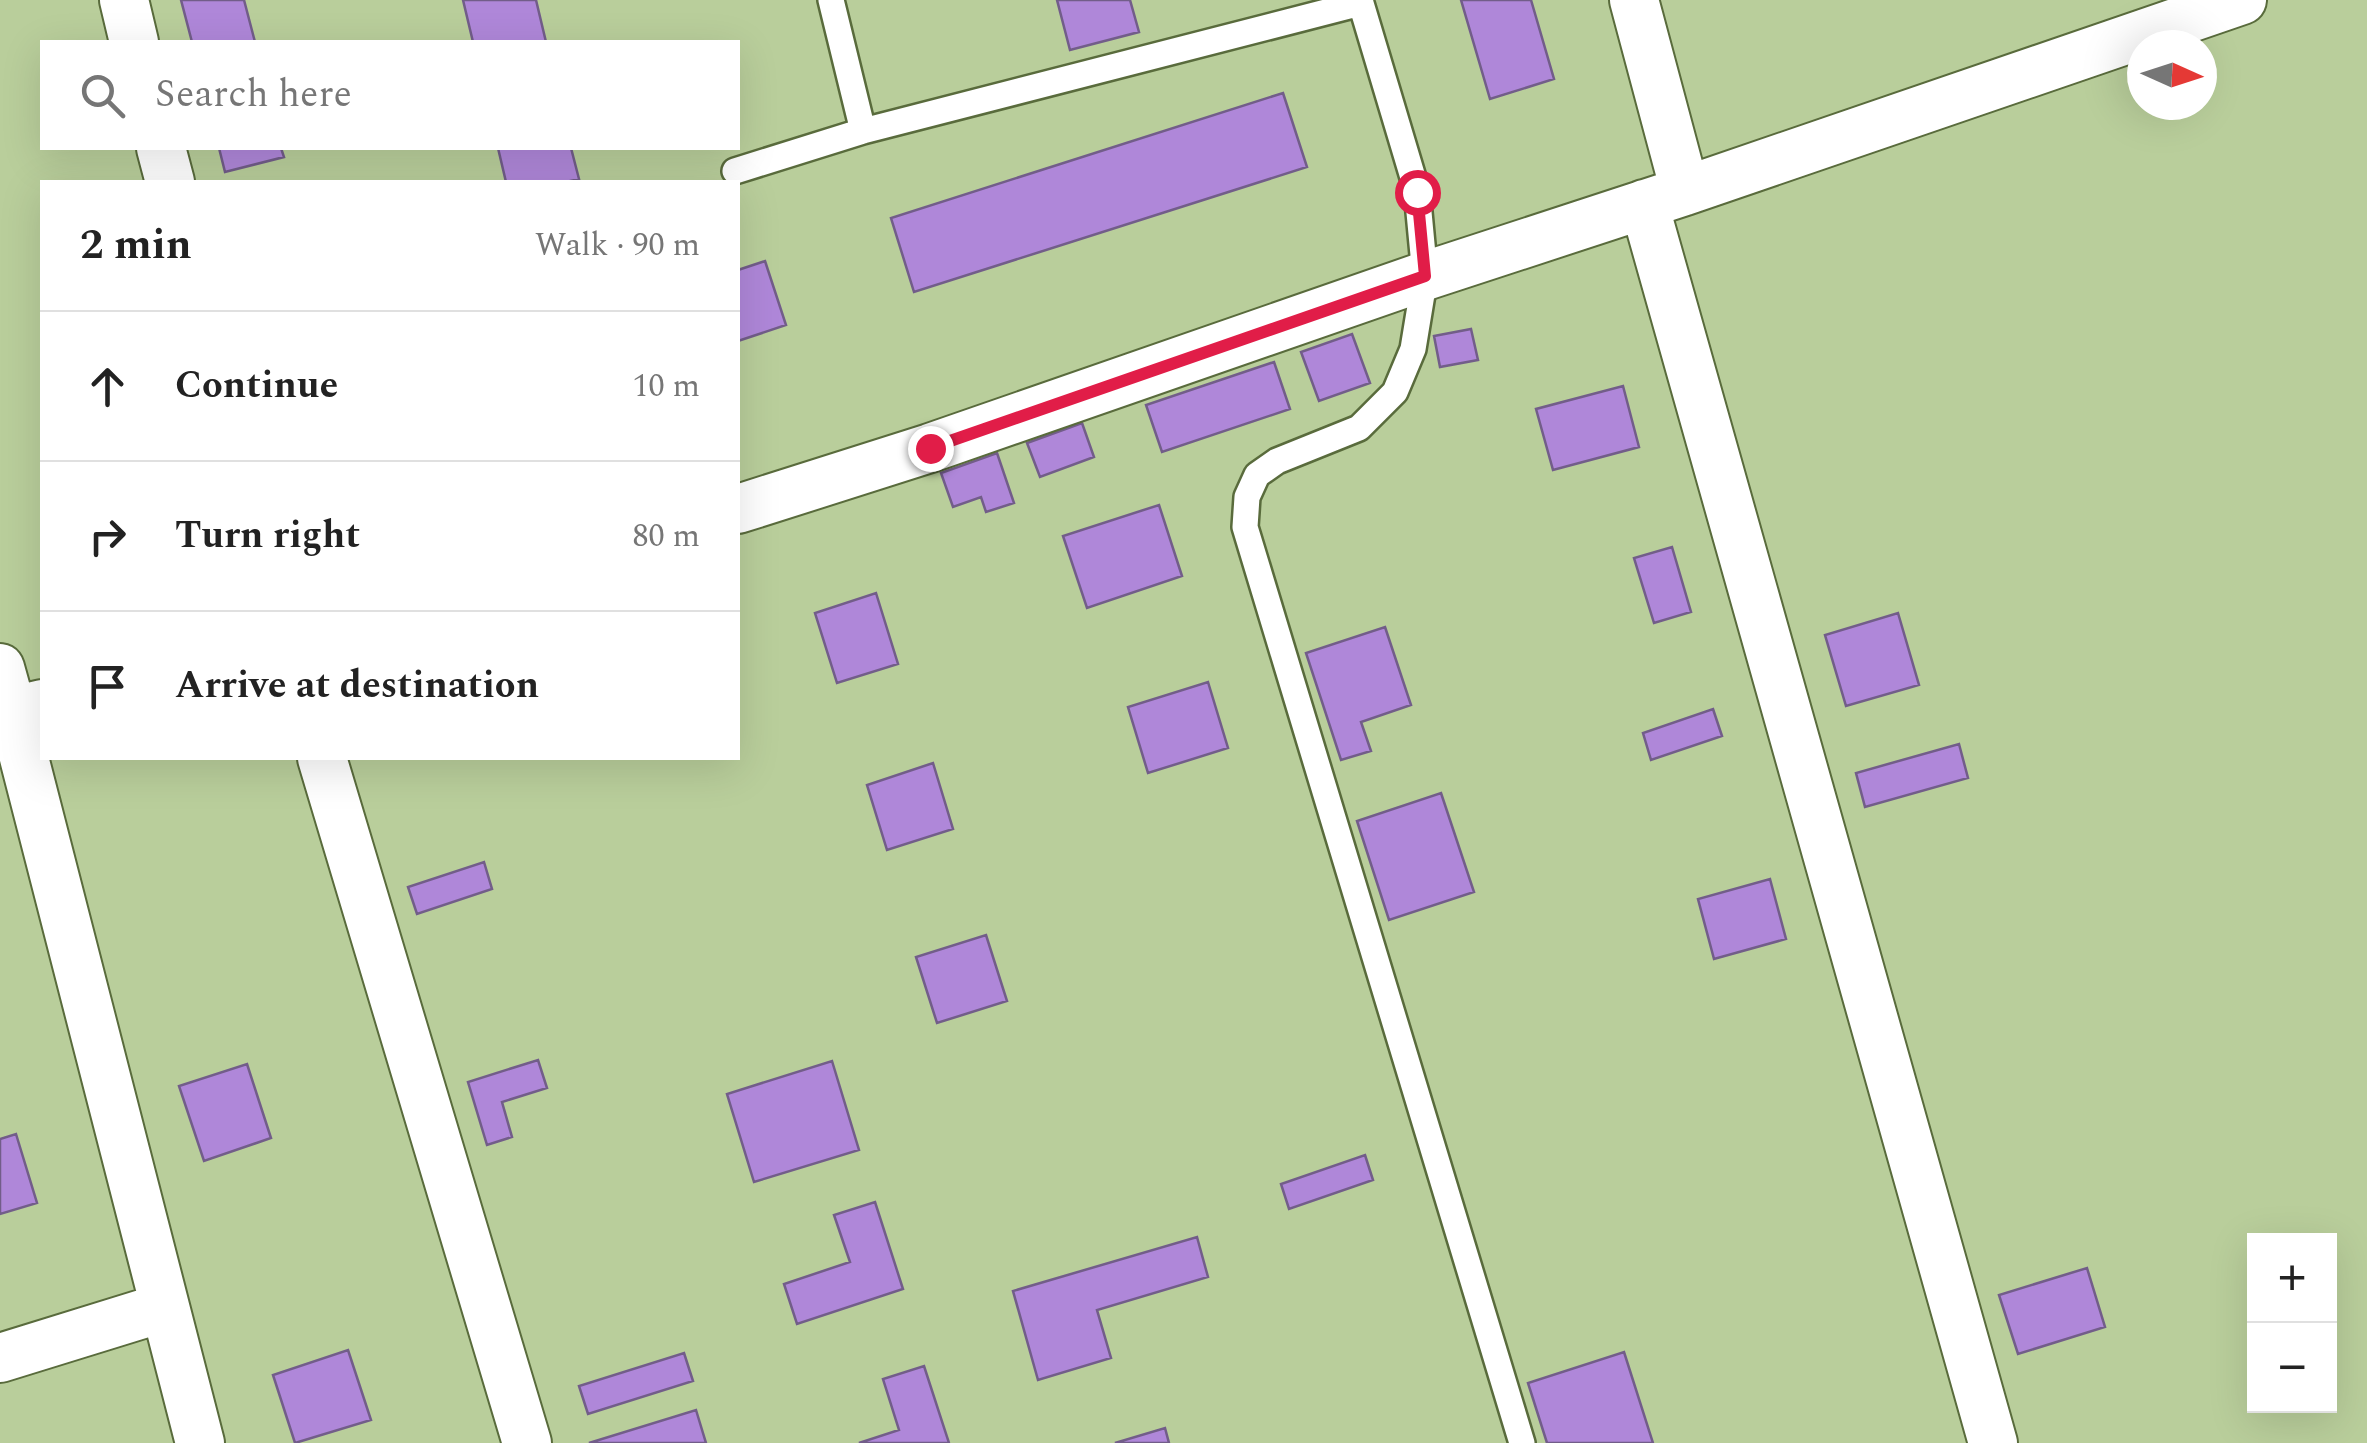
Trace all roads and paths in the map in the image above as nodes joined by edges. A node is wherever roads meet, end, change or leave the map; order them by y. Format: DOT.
graph roads {
  1 [pos="124,0"];
  2 [pos="831,0"];
  3 [pos="1634,0"];
  4 [pos="2242,0"];
  5 [pos="1360,2"];
  6 [pos="134,40"];
  7 [pos="864,132"];
  8 [pos="162,150"];
  9 [pos="735,170"];
  10 [pos="169,180"];
  11 [pos="1665,197"];
  12 [pos="1425,276"];
  13 [pos="740,508"];
  14 [pos="15,720"];
  15 [pos="323,760"];
  16 [pos="166,1307"];
  17 [pos="0,1358"];
  18 [pos="200,1443"];
  19 [pos="527,1443"];
  20 [pos="1522,1443"];
  21 [pos="1993,1443"];
  1 -- 6 [label="street"];
  2 -- 7 [label="lane"];
  3 -- 11 [label="street"];
  4 -- 11 [label="street"];
  5 -- 7 [label="lane"];
  5 -- 12 [label="lane"];
  7 -- 9 [label="lane"];
  8 -- 10 [label="street"];
  11 -- 12 [label="street"];
  11 -- 21 [label="street"];
  12 -- 13 [label="street"];
  12 -- 20 [label="lane"];
  14 -- 16 [label="street"];
  15 -- 19 [label="street"];
  16 -- 17 [label="street"];
  16 -- 18 [label="street"];
}
